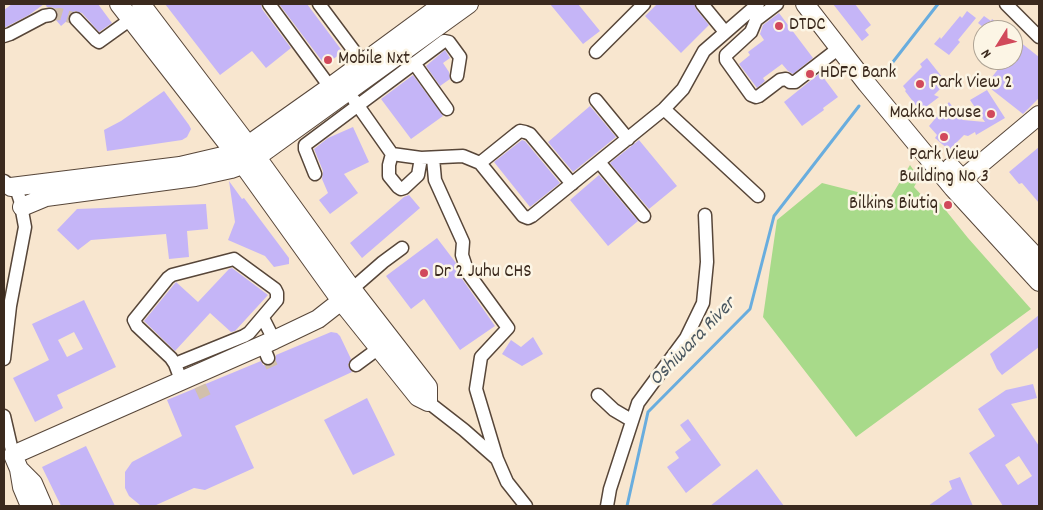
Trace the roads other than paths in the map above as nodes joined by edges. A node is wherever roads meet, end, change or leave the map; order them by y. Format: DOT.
graph roads {
  1 [pos="119,4"];
  2 [pos="142,4"];
  3 [pos="269,4"];
  4 [pos="319,4"];
  5 [pos="443,4"];
  6 [pos="469,4"];
  7 [pos="644,4"];
  8 [pos="702,4"];
  9 [pos="758,4"];
  10 [pos="777,4"];
  11 [pos="805,4"];
  12 [pos="819,4"];
  13 [pos="1007,5"];
  14 [pos="50,15"];
  15 [pos="76,19"];
  16 [pos="131,19"];
  17 [pos="725,32"];
  18 [pos="4,36"];
  19 [pos="1039,37"];
  20 [pos="839,48"];
  21 [pos="596,52"];
  22 [pos="363,63"];
  23 [pos="414,63"];
  24 [pos="457,76"];
  25 [pos="188,80"];
  26 [pos="344,91"];
  27 [pos="596,100"];
  28 [pos="448,109"];
  29 [pos="664,109"];
  30 [pos="1039,115"];
  31 [pos="628,139"];
  32 [pos="392,154"];
  33 [pos="245,155"];
  34 [pos="427,158"];
  35 [pos="599,162"];
  36 [pos="480,163"];
  37 [pos="315,174"];
  38 [pos="7,184"];
  39 [pos="572,184"];
  40 [pos="958,184"];
  41 [pos="44,190"];
  42 [pos="758,196"];
  43 [pos="22,207"];
  44 [pos="705,215"];
  45 [pos="644,216"];
  46 [pos="402,248"];
  47 [pos="1039,260"];
  48 [pos="1039,282"];
  49 [pos="346,295"];
  50 [pos="263,318"];
  51 [pos="268,348"];
  52 [pos="379,348"];
  53 [pos="4,360"];
  54 [pos="356,365"];
  55 [pos="188,376"];
  56 [pos="598,395"];
  57 [pos="428,402"];
  58 [pos="4,416"];
  59 [pos="631,420"];
  60 [pos="497,459"];
  61 [pos="16,462"];
  62 [pos="30,506"];
  63 [pos="43,506"];
  64 [pos="526,506"];
  65 [pos="607,506"];
  1 -- 16 [label="street"];
  2 -- 25 [label="street"];
  3 -- 26 [label="street"];
  4 -- 22 [label="street"];
  5 -- 22 [label="street"];
  6 -- 26 [label="street"];
  7 -- 21 [label="street"];
  8 -- 17 [label="street"];
  9 -- 17 [label="street"];
  10 -- 20 [label="street"];
  11 -- 20 [label="street"];
  12 -- 40 [label="street"];
  13 -- 19 [label="street"];
  14 -- 18 [label="street"];
  15 -- 16 [label="street"];
  16 -- 25 [label="street"];
  17 -- 29 [label="street"];
  20 -- 40 [label="street"];
  22 -- 26 [label="street"];
  23 -- 24 [label="street"];
  23 -- 26 [label="street"];
  23 -- 28 [label="street"];
  25 -- 33 [label="street"];
  26 -- 32 [label="street"];
  26 -- 33 [label="street"];
  26 -- 37 [label="street"];
  27 -- 31 [label="street"];
  29 -- 31 [label="street"];
  29 -- 42 [label="street"];
  30 -- 40 [label="street"];
  31 -- 35 [label="street"];
  32 -- 34 [label="street"];
  32 -- 34 [label="street"];
  33 -- 41 [label="street"];
  33 -- 49 [label="street"];
  34 -- 36 [label="street"];
  34 -- 60 [label="street"];
  35 -- 39 [label="street"];
  35 -- 45 [label="street"];
  36 -- 39 [label="street"];
  36 -- 39 [label="street"];
  38 -- 41 [label="street"];
  38 -- 43 [label="street"];
  40 -- 47 [label="street"];
  40 -- 48 [label="street"];
  41 -- 43 [label="street"];
  43 -- 53 [label="street"];
  44 -- 59 [label="street"];
  46 -- 49 [label="street"];
  49 -- 51 [label="street"];
  49 -- 52 [label="street"];
  49 -- 57 [label="street"];
  50 -- 51 [label="street"];
  50 -- 55 [label="street"];
  50 -- 55 [label="street"];
  51 -- 55 [label="street"];
  52 -- 54 [label="street"];
  52 -- 57 [label="street"];
  55 -- 61 [label="street"];
  56 -- 59 [label="street"];
  57 -- 60 [label="street"];
  58 -- 61 [label="street"];
  59 -- 65 [label="street"];
  60 -- 64 [label="street"];
  61 -- 62 [label="street"];
  61 -- 63 [label="street"];
}
